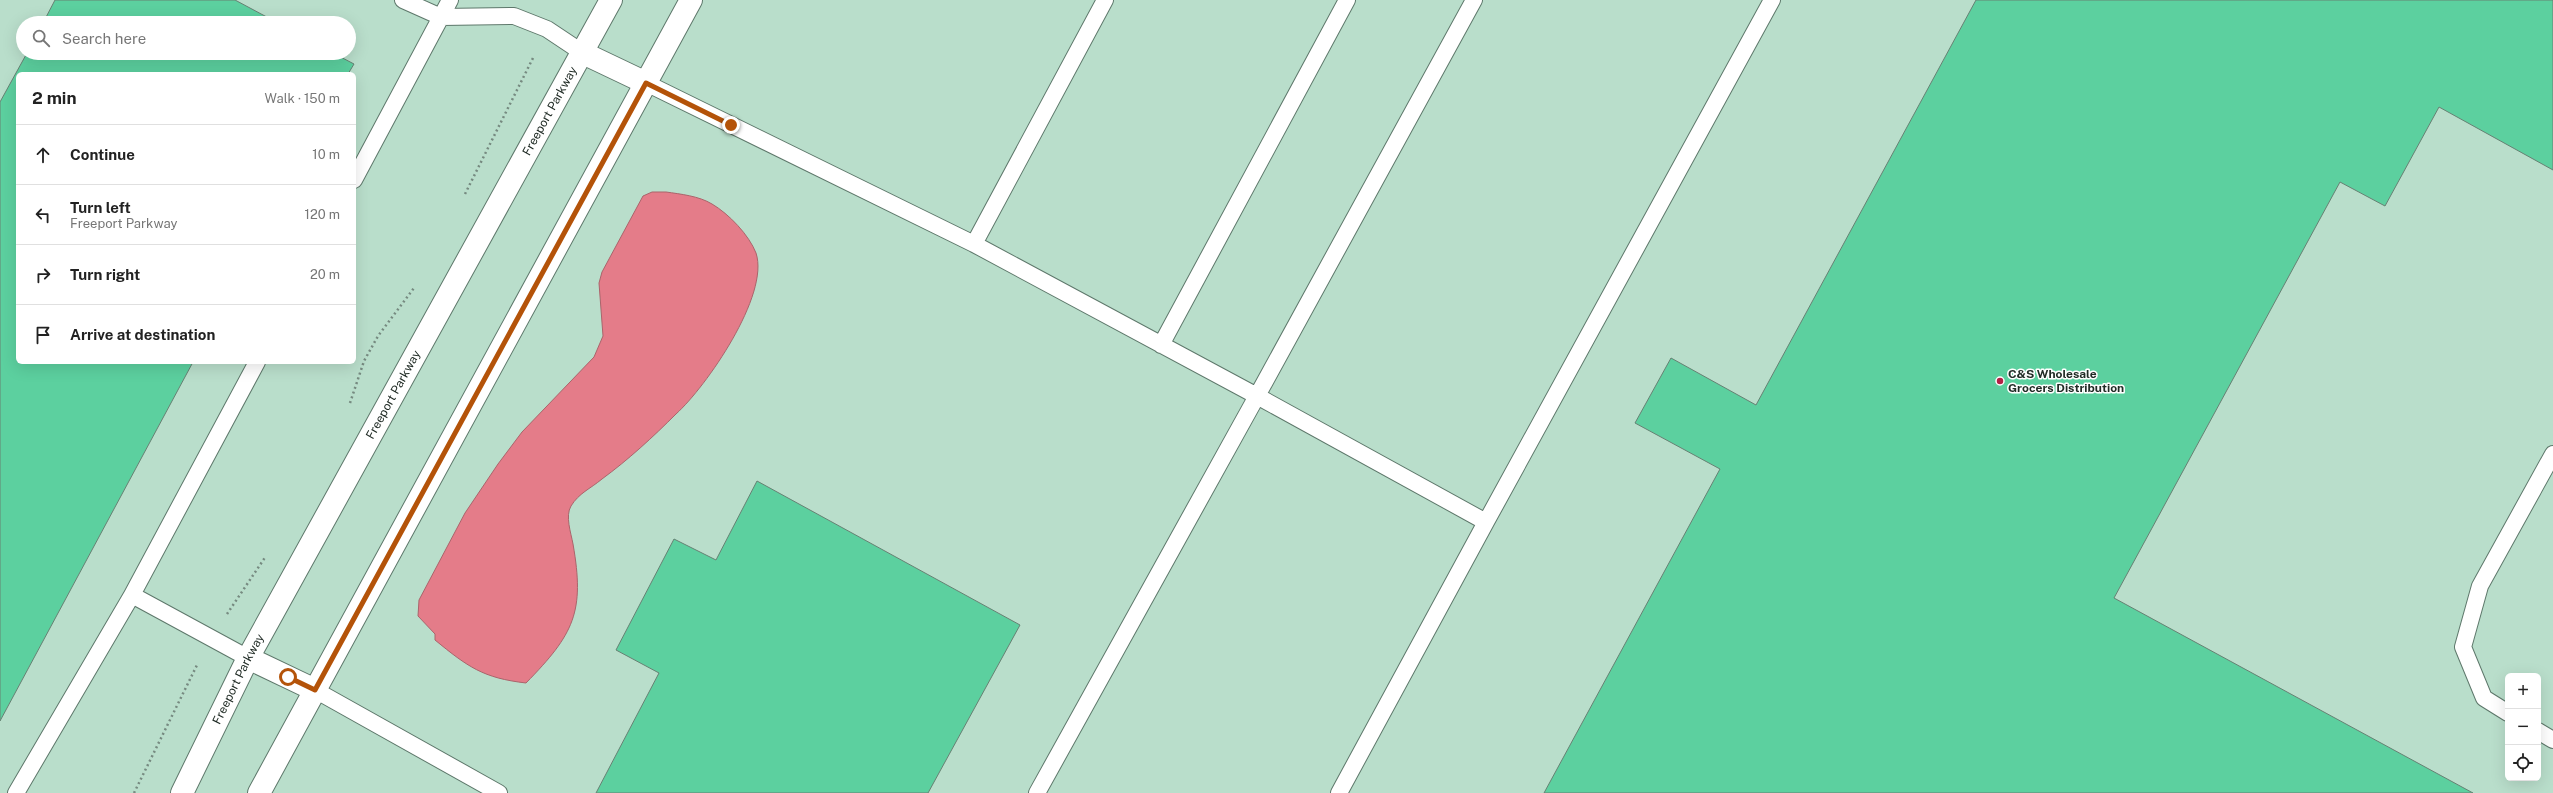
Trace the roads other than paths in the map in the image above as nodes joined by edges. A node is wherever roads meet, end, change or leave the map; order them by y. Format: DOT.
graph roads {
  1 [pos="403,0"];
  2 [pos="450,0"];
  3 [pos="611,0"];
  4 [pos="691,0"];
  5 [pos="1104,0"];
  6 [pos="1347,0"];
  7 [pos="1474,0"];
  8 [pos="1772,0"];
  9 [pos="442,17"];
  10 [pos="583,53"];
  11 [pos="646,83"];
  12 [pos="356,176"];
  13 [pos="974,244"];
  14 [pos="1162,345"];
  15 [pos="256,364"];
  16 [pos="1257,396"];
  17 [pos="2553,454"];
  18 [pos="1486,522"];
  19 [pos="132,595"];
  20 [pos="248,658"];
  21 [pos="315,690"];
  22 [pos="2505,711"];
  23 [pos="2541,733"];
  24 [pos="2553,740"];
  25 [pos="16,793"];
  26 [pos="182,793"];
  27 [pos="259,793"];
  28 [pos="499,793"];
  29 [pos="1037,793"];
  30 [pos="1339,793"];
  1 -- 9 [label="lane"];
  2 -- 9 [label="lane"];
  3 -- 10 [label="main road, Freeport Parkway"];
  4 -- 11 [label="main road"];
  5 -- 13 [label="lane"];
  6 -- 14 [label="lane"];
  7 -- 16 [label="lane"];
  8 -- 18 [label="lane"];
  9 -- 10 [label="lane"];
  9 -- 12 [label="lane"];
  10 -- 11 [label="main road"];
  10 -- 20 [label="main road, Freeport Parkway"];
  11 -- 13 [label="lane"];
  11 -- 21 [label="main road"];
  13 -- 14 [label="lane"];
  14 -- 16 [label="lane"];
  15 -- 19 [label="lane"];
  16 -- 18 [label="lane"];
  16 -- 29 [label="lane"];
  17 -- 22 [label="lane"];
  18 -- 30 [label="lane"];
  19 -- 20 [label="lane"];
  19 -- 25 [label="lane"];
  20 -- 21 [label="main road"];
  20 -- 26 [label="main road, Freeport Parkway"];
  21 -- 27 [label="main road"];
  21 -- 28 [label="lane"];
  23 -- 24 [label="lane"];
}
